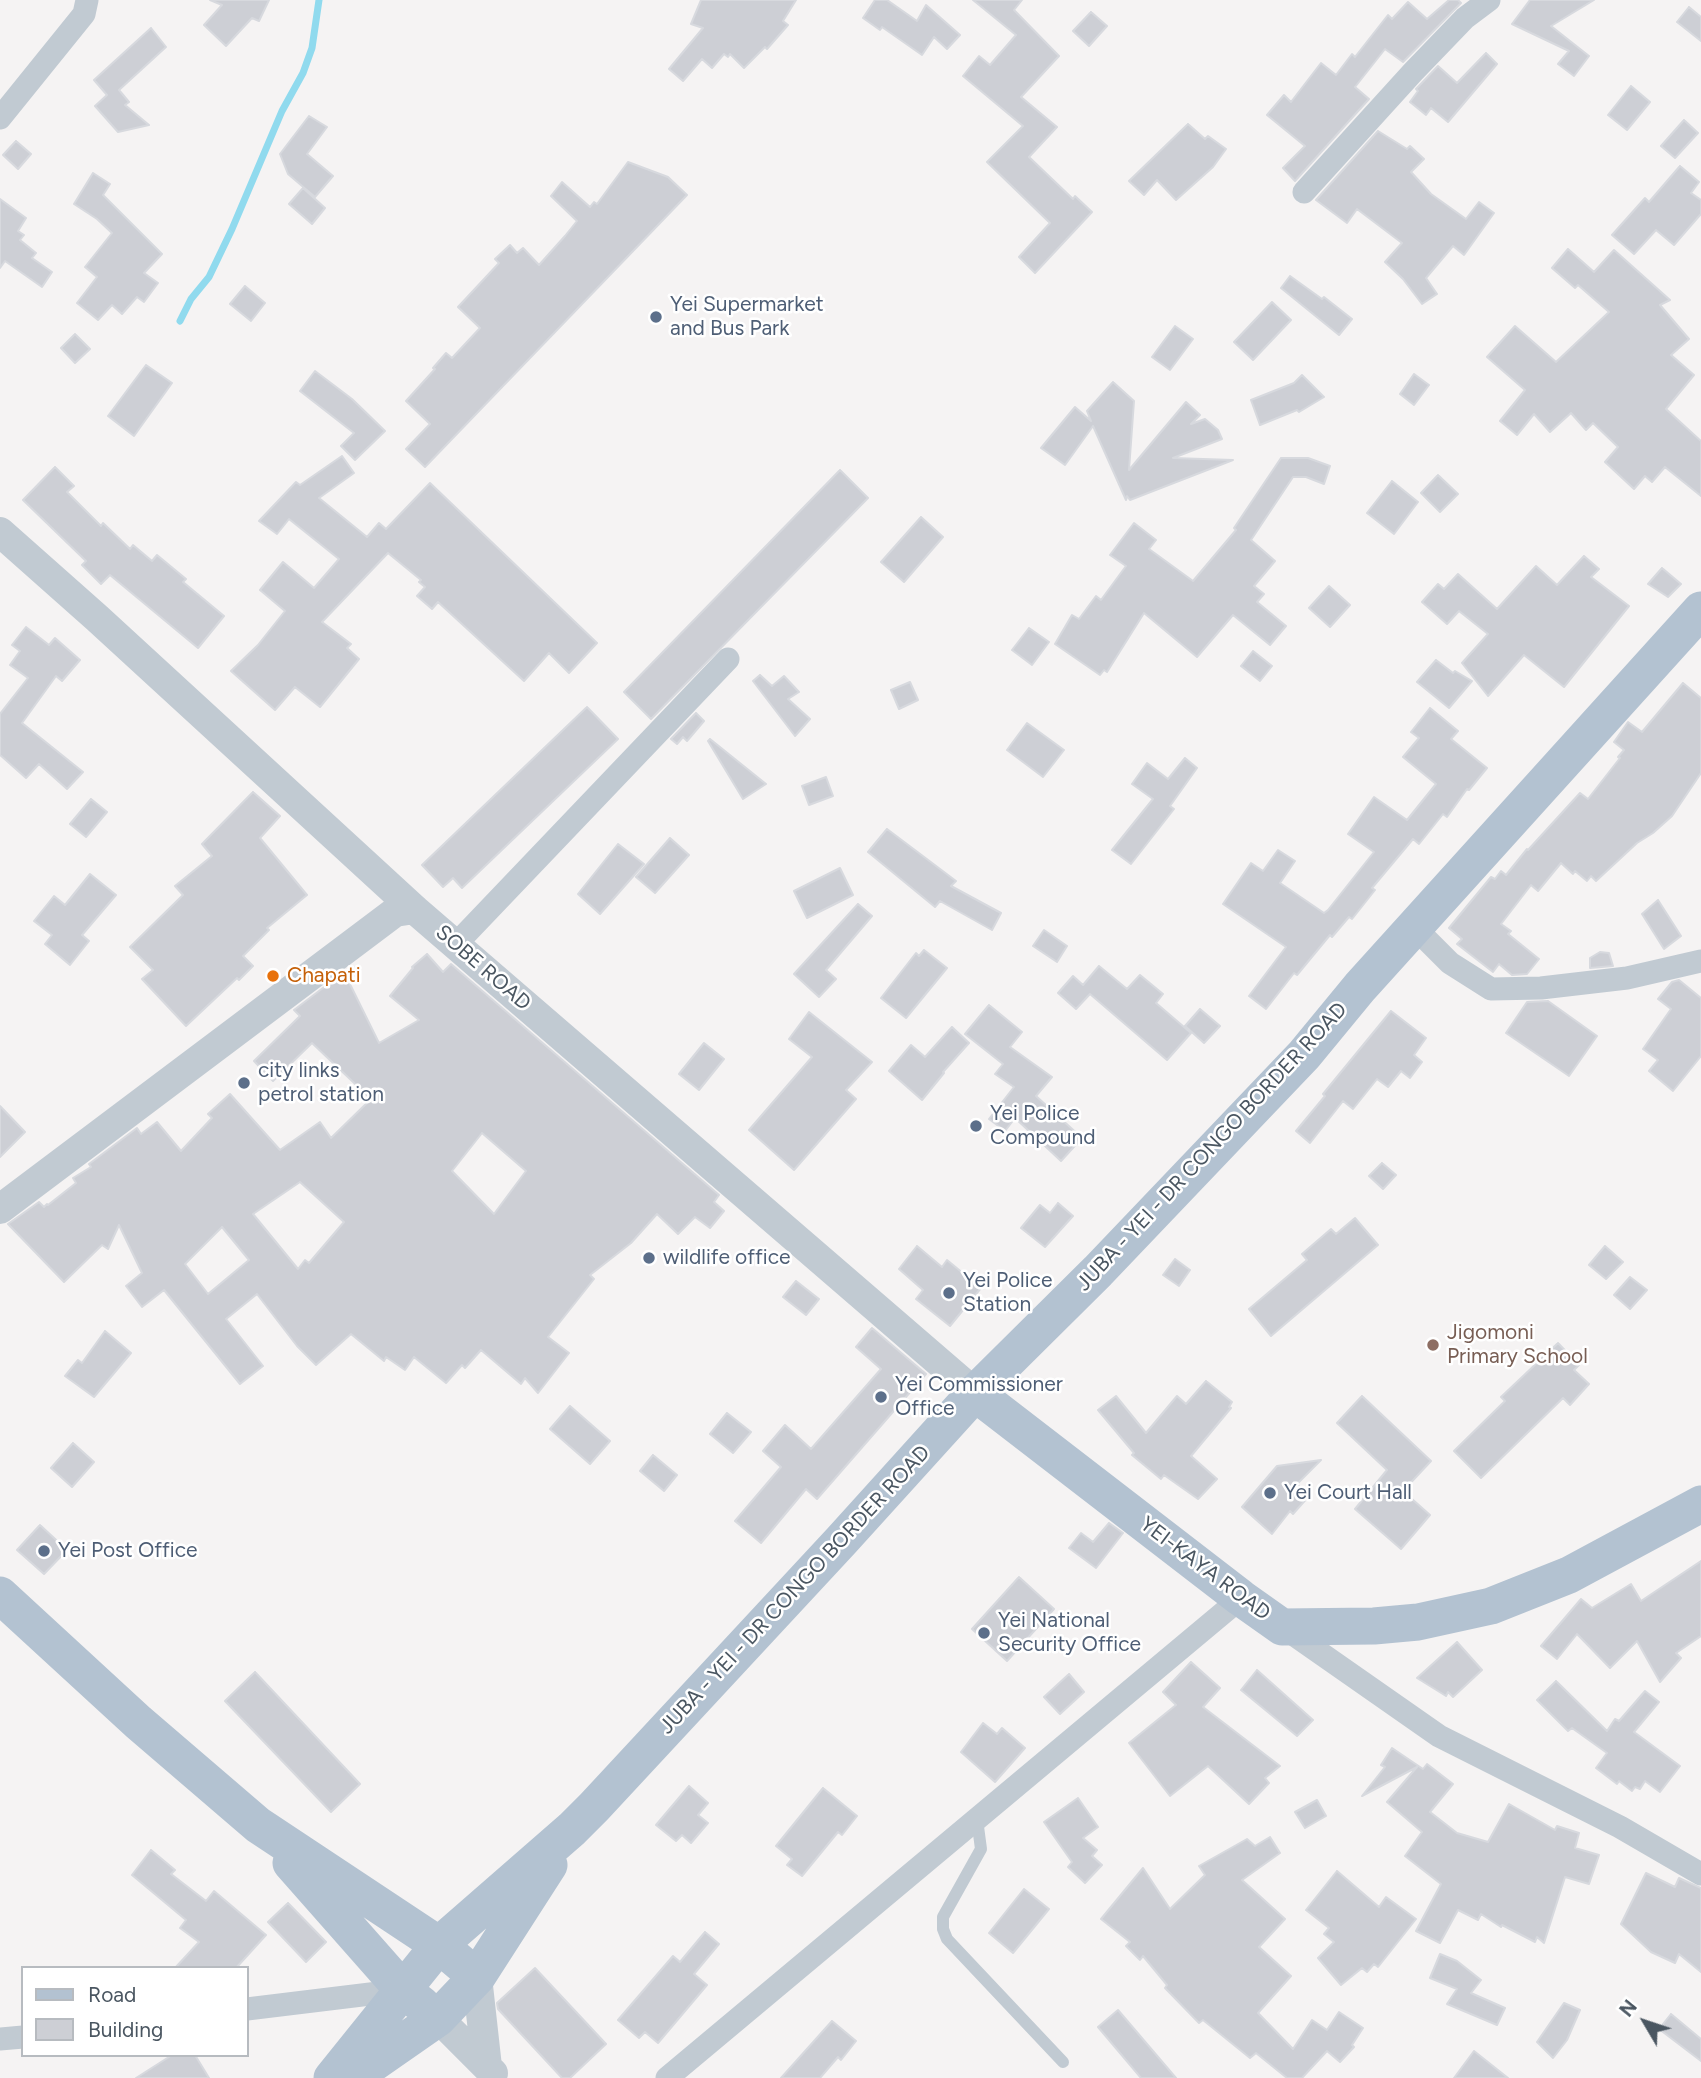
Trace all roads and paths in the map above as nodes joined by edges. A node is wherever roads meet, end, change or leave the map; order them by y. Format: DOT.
graph roads {
  1 [pos="87,0"];
  2 [pos="1489,0"];
  3 [pos="0,118"];
  4 [pos="1304,192"];
  5 [pos="0,532"];
  6 [pos="1701,610"];
  7 [pos="727,659"];
  8 [pos="414,909"];
  9 [pos="1415,928"];
  10 [pos="456,944"];
  11 [pos="1701,961"];
  12 [pos="0,1209"];
  13 [pos="975,1393"];
  14 [pos="1701,1504"];
  15 [pos="0,1595"];
  16 [pos="1241,1598"];
  17 [pos="1282,1626"];
  18 [pos="976,1819"];
  19 [pos="258,1825"];
  20 [pos="572,1829"];
  21 [pos="1701,1874"];
  22 [pos="439,1945"];
  23 [pos="477,1977"];
  24 [pos="403,1990"];
  25 [pos="248,2009"];
  26 [pos="438,2018"];
  27 [pos="21,2037"];
  28 [pos="0,2039"];
  29 [pos="1063,2062"];
  30 [pos="492,2072"];
  31 [pos="332,2078"];
  32 [pos="352,2078"];
  33 [pos="667,2078"];
  1 -- 3 [label="street"];
  2 -- 4 [label="street"];
  5 -- 8 [label="street, SOBE ROAD"];
  6 -- 9 [label="main road, JUBA - YEI - DR CONGO BORDER ROAD"];
  7 -- 10 [label="street"];
  8 -- 10 [label="street, SOBE ROAD"];
  8 -- 12 [label="street"];
  9 -- 11 [label="street"];
  9 -- 13 [label="main road, JUBA - YEI - DR CONGO BORDER ROAD"];
  10 -- 13 [label="street, SOBE ROAD"];
  13 -- 16 [label="main road, YEI-KAYA ROAD"];
  13 -- 20 [label="main road, JUBA - YEI - DR CONGO BORDER ROAD"];
  14 -- 17 [label="main road, YEI-KAYA ROAD"];
  15 -- 19 [label="main road"];
  16 -- 17 [label="main road, YEI-KAYA ROAD"];
  16 -- 18 [label="street"];
  17 -- 21 [label="street"];
  18 -- 29 [label="lane"];
  18 -- 33 [label="street"];
  19 -- 22 [label="main road"];
  19 -- 24 [label="main road"];
  20 -- 22 [label="main road, JUBA - YEI - DR CONGO BORDER ROAD"];
  20 -- 23 [label="main road, JUBA - YEI - DR CONGO BORDER ROAD"];
  22 -- 23 [label="main road"];
  22 -- 24 [label="main road, JUBA - YEI - DR CONGO BORDER ROAD"];
  23 -- 26 [label="main road, JUBA - YEI - DR CONGO BORDER ROAD"];
  23 -- 30 [label="street"];
  24 -- 25 [label="street"];
  24 -- 26 [label="main road"];
  24 -- 31 [label="main road, JUBA - YEI - DR CONGO BORDER ROAD"];
  26 -- 30 [label="street"];
  26 -- 32 [label="main road, JUBA - YEI - DR CONGO BORDER ROAD"];
  27 -- 28 [label="street"];
}
